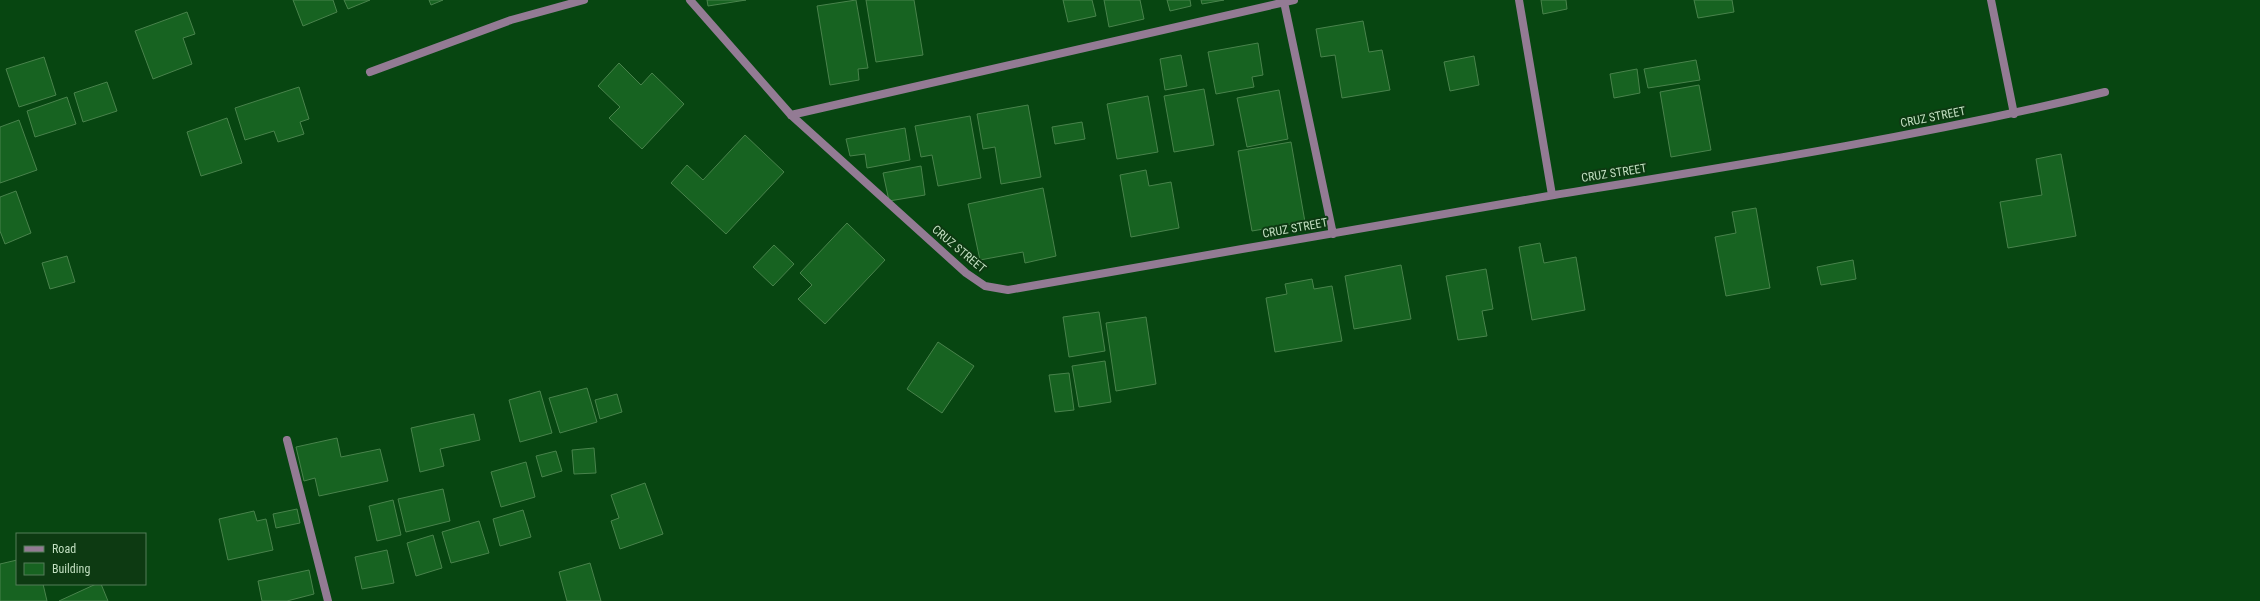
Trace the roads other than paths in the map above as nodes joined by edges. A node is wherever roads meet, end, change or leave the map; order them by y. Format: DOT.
graph roads {
  1 [pos="584,0"];
  2 [pos="690,0"];
  3 [pos="1294,0"];
  4 [pos="1518,0"];
  5 [pos="1991,0"];
  6 [pos="1284,2"];
  7 [pos="370,72"];
  8 [pos="2105,92"];
  9 [pos="2014,114"];
  10 [pos="791,115"];
  11 [pos="1552,195"];
  12 [pos="1334,234"];
  13 [pos="287,440"];
  14 [pos="328,601"];
  1 -- 7 [label="street"];
  2 -- 10 [label="street, CRUZ STREET"];
  3 -- 6 [label="street"];
  4 -- 11 [label="street"];
  5 -- 9 [label="street"];
  6 -- 10 [label="street"];
  6 -- 12 [label="street"];
  8 -- 9 [label="street, CRUZ STREET"];
  9 -- 11 [label="street, CRUZ STREET"];
  10 -- 12 [label="street, CRUZ STREET"];
  11 -- 12 [label="street, CRUZ STREET"];
  13 -- 14 [label="street"];
}
